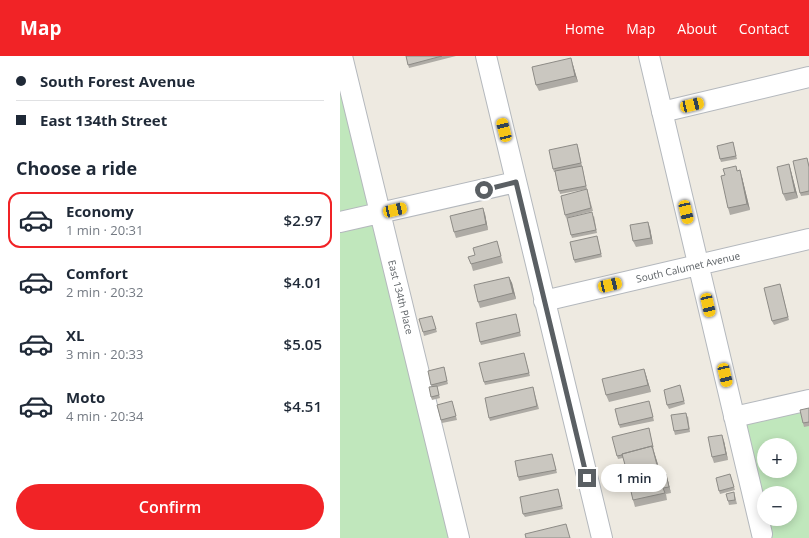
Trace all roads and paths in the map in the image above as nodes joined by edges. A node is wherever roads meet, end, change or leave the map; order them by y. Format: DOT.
graph roads {
  1 [pos="342,56"];
  2 [pos="486,56"];
  3 [pos="649,56"];
  4 [pos="809,77"];
  5 [pos="662,112"];
  6 [pos="516,182"];
  7 [pos="380,213"];
  8 [pos="340,222"];
  9 [pos="809,239"];
  10 [pos="698,265"];
  11 [pos="544,301"];
  12 [pos="809,400"];
  13 [pos="734,418"];
  14 [pos="762,534"];
  15 [pos="459,538"];
  16 [pos="602,538"];
  1 -- 7 [label="street, East 134th Place"];
  2 -- 6 [label="street"];
  3 -- 5 [label="street"];
  4 -- 5 [label="street"];
  5 -- 10 [label="street"];
  6 -- 7 [label="street"];
  6 -- 11 [label="street"];
  7 -- 8 [label="street"];
  7 -- 15 [label="street, East 134th Place"];
  9 -- 10 [label="street, South Calumet Avenue"];
  10 -- 11 [label="street, South Calumet Avenue"];
  10 -- 13 [label="street"];
  11 -- 16 [label="street"];
  12 -- 13 [label="street"];
  13 -- 14 [label="street"];
}
